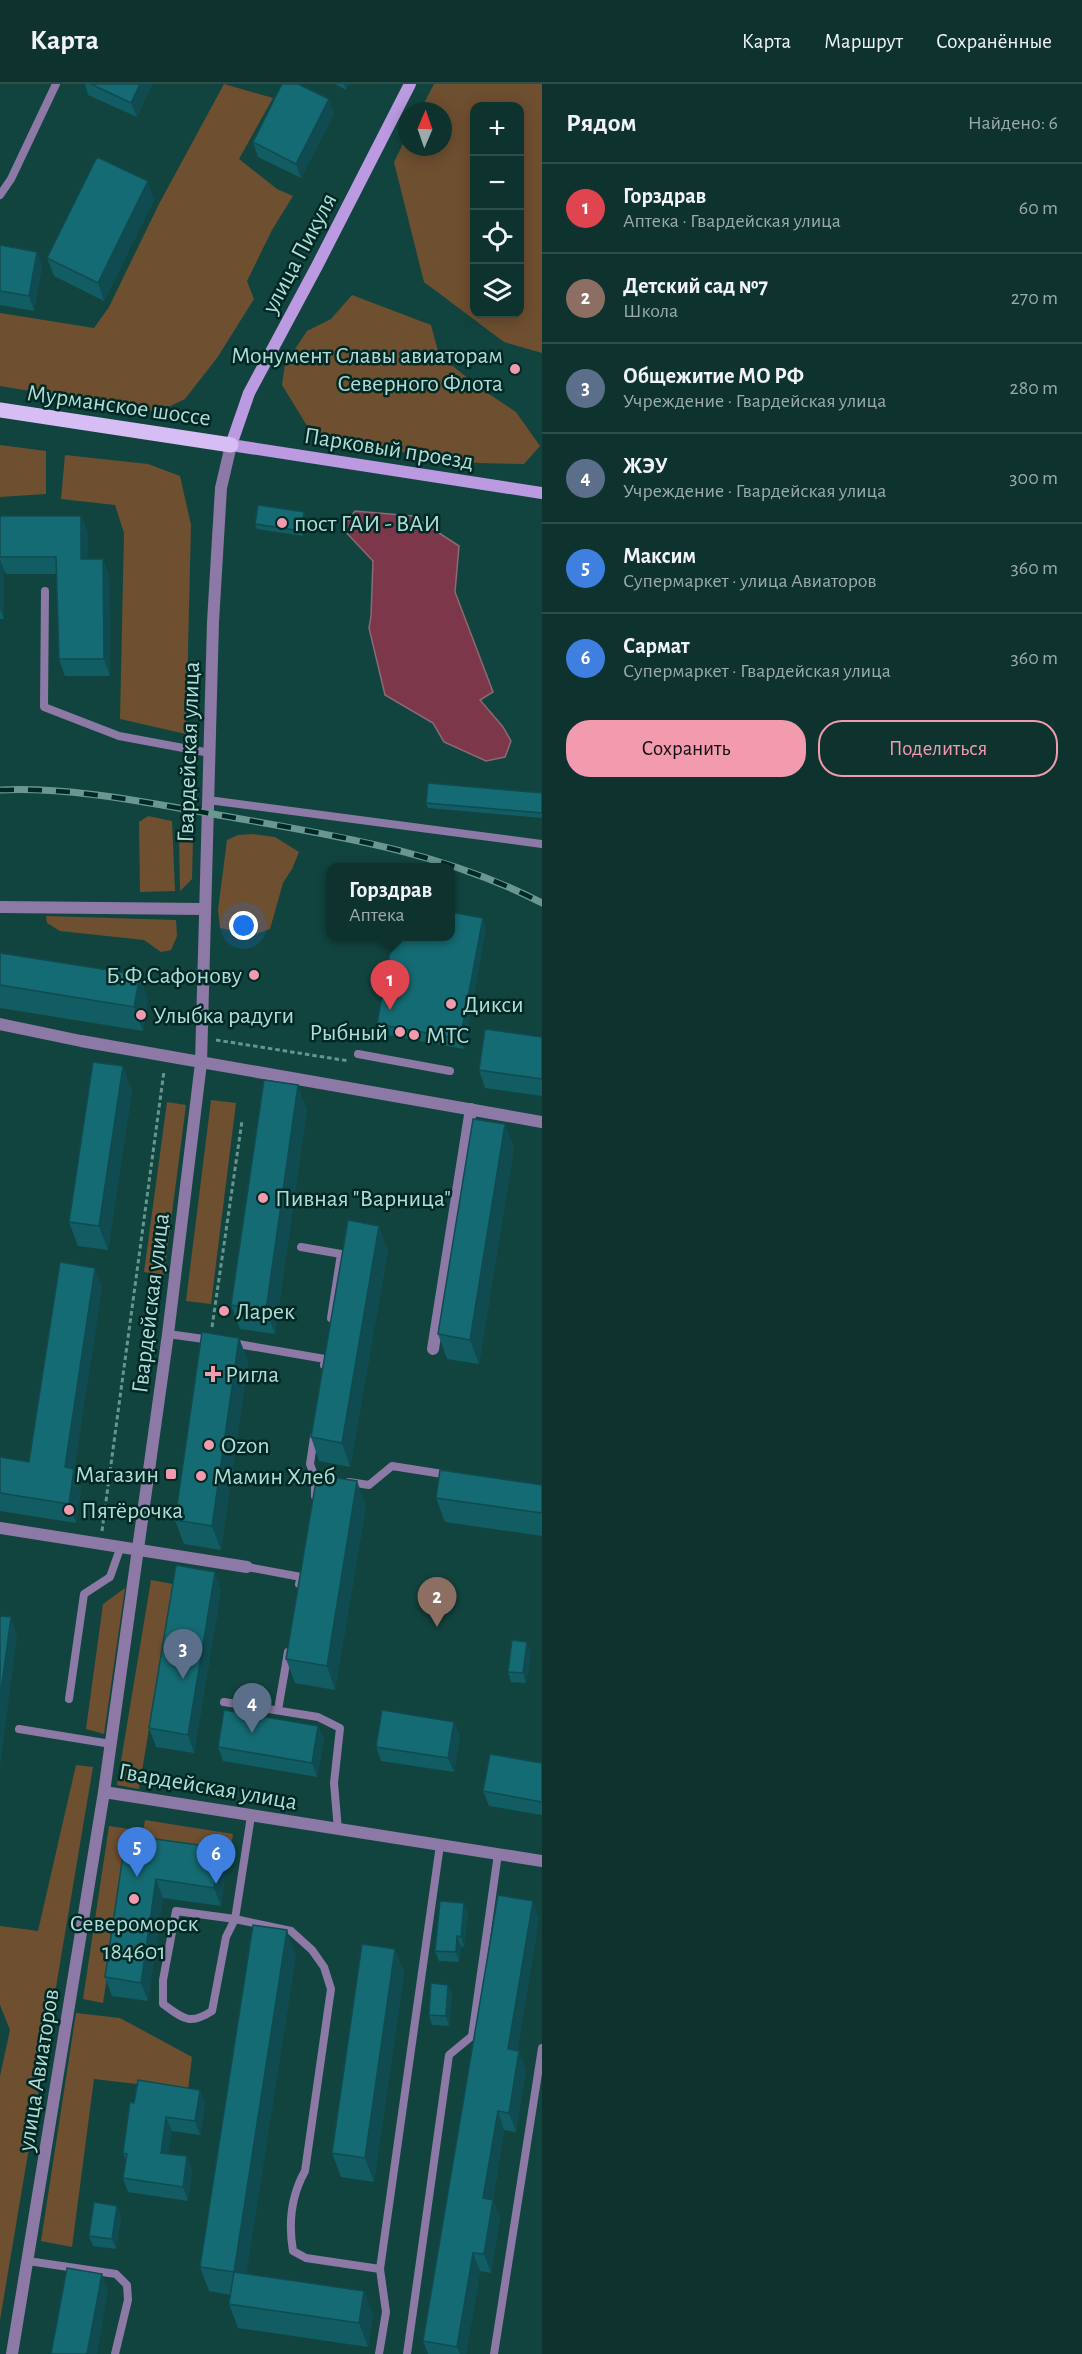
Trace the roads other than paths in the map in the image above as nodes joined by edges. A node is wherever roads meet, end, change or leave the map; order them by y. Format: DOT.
graph roads {
  1 [pos="56,84"];
  2 [pos="411,84"];
  3 [pos="0,195"];
  4 [pos="0,410"];
  5 [pos="231,445"];
  6 [pos="542,493"];
  7 [pos="45,591"];
  8 [pos="210,753"];
  9 [pos="208,800"];
  10 [pos="542,844"];
  11 [pos="0,907"];
  12 [pos="204,909"];
  13 [pos="0,1024"];
  14 [pos="357,1058"];
  15 [pos="201,1063"];
  16 [pos="450,1071"];
  17 [pos="471,1109"];
  18 [pos="542,1122"];
  19 [pos="301,1247"];
  20 [pos="331,1324"];
  21 [pos="168,1334"];
  22 [pos="327,1347"];
  23 [pos="433,1349"];
  24 [pos="325,1359"];
  25 [pos="324,1370"];
  26 [pos="315,1429"];
  27 [pos="461,1477"];
  28 [pos="315,1478"];
  29 [pos="326,1480"];
  30 [pos="336,1481"];
  31 [pos="313,1509"];
  32 [pos="0,1528"];
  33 [pos="121,1546"];
  34 [pos="138,1549"];
  35 [pos="303,1566"];
  36 [pos="247,1568"];
  37 [pos="301,1577"];
  38 [pos="299,1588"];
  39 [pos="289,1644"];
  40 [pos="69,1699"];
  41 [pos="224,1702"];
  42 [pos="278,1710"];
  43 [pos="19,1728"];
  44 [pos="111,1744"];
  45 [pos="104,1792"];
  46 [pos="251,1816"];
  47 [pos="338,1830"];
  48 [pos="440,1845"];
  49 [pos="498,1854"];
  50 [pos="542,1861"];
  51 [pos="235,1919"];
  52 [pos="542,2048"];
  53 [pos="28,2261"];
  54 [pos="380,2269"];
  55 [pos="12,2354"];
  56 [pos="115,2354"];
  57 [pos="380,2354"];
  58 [pos="407,2354"];
  59 [pos="494,2354"];
  1 -- 3 [label="lane"];
  2 -- 5 [label="main road, улица Пикуля"];
  4 -- 5 [label="main road, Мурманское шоссе"];
  5 -- 6 [label="main road, Парковый проезд"];
  5 -- 8 [label="street, Гвардейская улица"];
  7 -- 8 [label="lane"];
  8 -- 9 [label="street, Гвардейская улица"];
  9 -- 10 [label="lane"];
  9 -- 12 [label="street, Гвардейская улица"];
  11 -- 12 [label="street"];
  12 -- 15 [label="street, Гвардейская улица"];
  13 -- 15 [label="street"];
  14 -- 16 [label="lane"];
  15 -- 17 [label="street"];
  15 -- 21 [label="street, Гвардейская улица"];
  17 -- 18 [label="street"];
  17 -- 23 [label="street"];
  19 -- 20 [label="lane"];
  21 -- 24 [label="lane"];
  21 -- 34 [label="street, Гвардейская улица"];
  22 -- 24 [label="lane"];
  24 -- 25 [label="lane"];
  26 -- 28 [label="lane"];
  27 -- 30 [label="lane"];
  28 -- 29 [label="lane"];
  28 -- 31 [label="lane"];
  32 -- 33 [label="street"];
  33 -- 34 [label="street"];
  33 -- 40 [label="lane"];
  34 -- 36 [label="street"];
  34 -- 44 [label="street, Гвардейская улица"];
  35 -- 37 [label="lane"];
  36 -- 37 [label="lane"];
  37 -- 38 [label="lane"];
  39 -- 42 [label="lane"];
  41 -- 42 [label="lane"];
  42 -- 47 [label="lane"];
  43 -- 44 [label="lane"];
  44 -- 45 [label="street, Гвардейская улица"];
  45 -- 46 [label="street, Гвардейская улица"];
  45 -- 53 [label="street, улица Авиаторов"];
  46 -- 47 [label="street, Гвардейская улица"];
  46 -- 51 [label="lane"];
  47 -- 48 [label="street, Гвардейская улица"];
  48 -- 49 [label="street, Гвардейская улица"];
  48 -- 54 [label="lane"];
  49 -- 50 [label="street, Гвардейская улица"];
  49 -- 58 [label="lane"];
  51 -- 51 [label="lane"];
  51 -- 54 [label="lane"];
  52 -- 59 [label="lane"];
  53 -- 55 [label="street, улица Авиаторов"];
  53 -- 56 [label="lane"];
  54 -- 57 [label="lane"];
}
